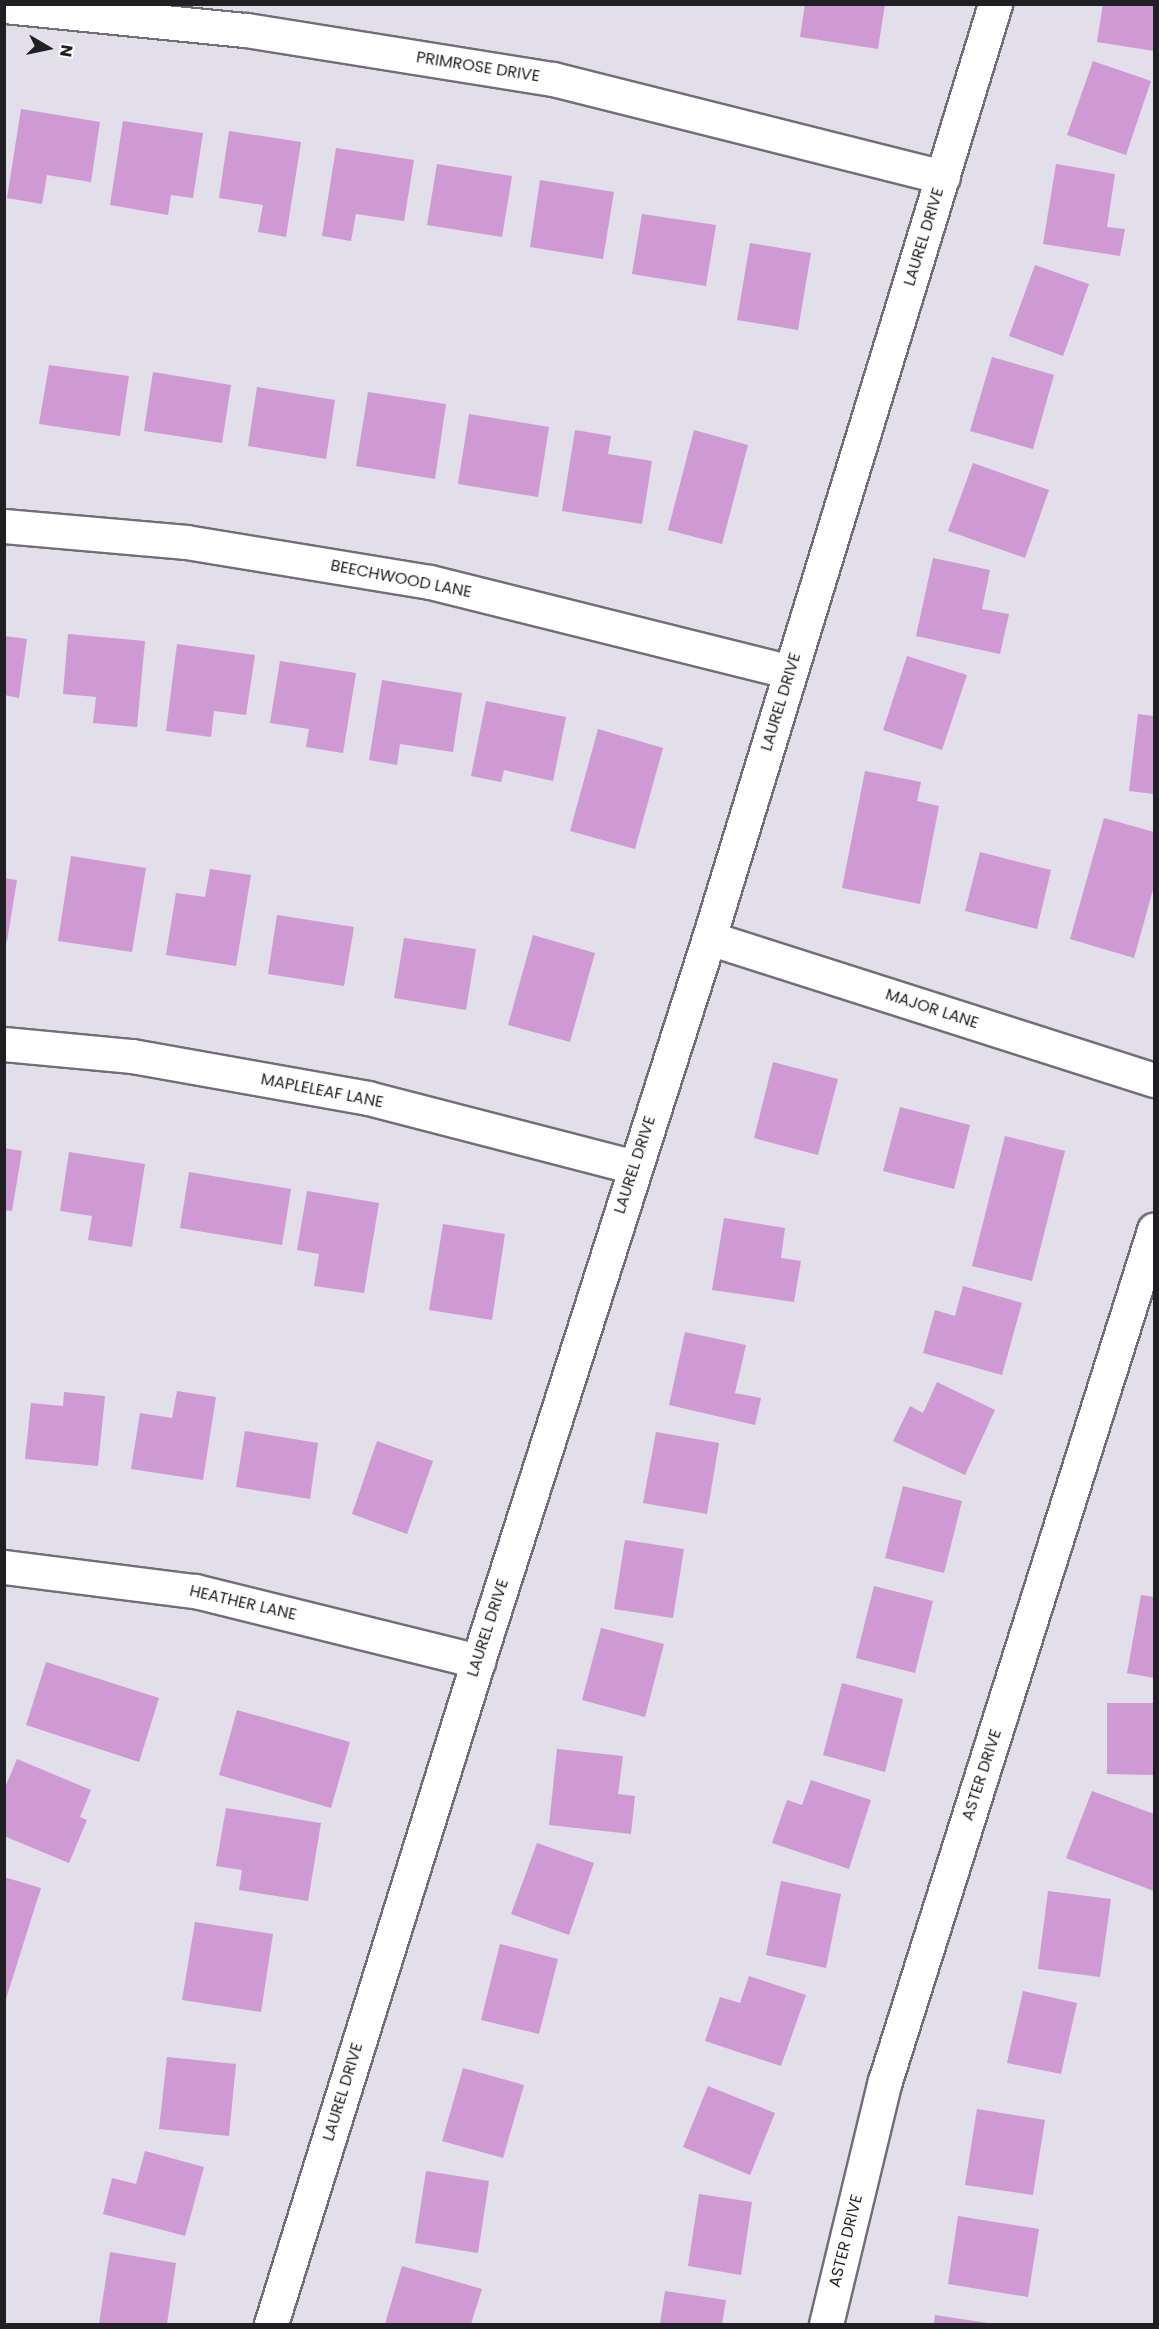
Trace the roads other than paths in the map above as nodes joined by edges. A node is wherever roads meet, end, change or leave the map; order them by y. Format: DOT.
graph roads {
  1 [pos="995,4"];
  2 [pos="4,6"];
  3 [pos="68,8"];
  4 [pos="943,177"];
  5 [pos="4,526"];
  6 [pos="790,672"];
  7 [pos="709,938"];
  8 [pos="4,1044"];
  9 [pos="1155,1080"];
  10 [pos="634,1167"];
  11 [pos="1155,1230"];
  12 [pos="4,1567"];
  13 [pos="478,1661"];
  14 [pos="271,2325"];
  15 [pos="826,2325"];
  1 -- 4 [label="street, LAUREL DRIVE"];
  2 -- 3 [label="street, PRIMROSE DRIVE"];
  3 -- 4 [label="street, PRIMROSE DRIVE"];
  4 -- 6 [label="street, LAUREL DRIVE"];
  5 -- 6 [label="street, BEECHWOOD LANE"];
  6 -- 7 [label="street, LAUREL DRIVE"];
  7 -- 9 [label="street, MAJOR LANE"];
  7 -- 10 [label="street, LAUREL DRIVE"];
  8 -- 10 [label="street, MAPLELEAF LANE"];
  10 -- 13 [label="street, LAUREL DRIVE"];
  11 -- 15 [label="street, ASTER DRIVE"];
  12 -- 13 [label="street, HEATHER LANE"];
  13 -- 14 [label="street, LAUREL DRIVE"];
}
